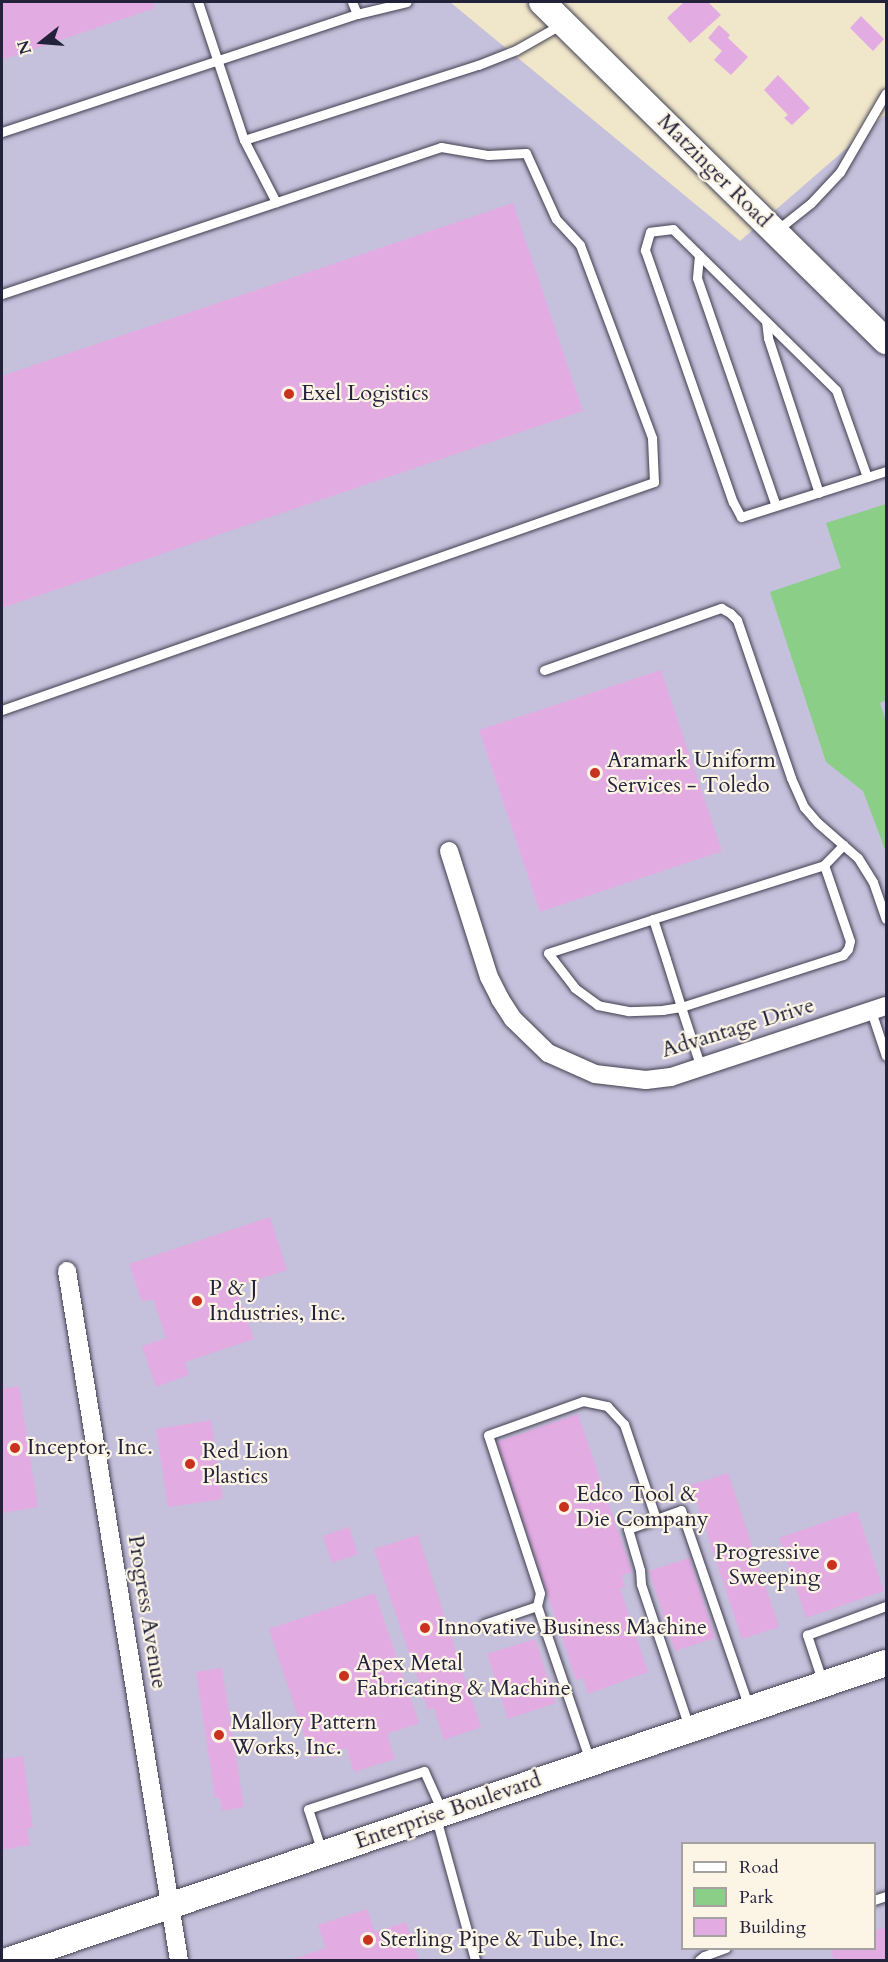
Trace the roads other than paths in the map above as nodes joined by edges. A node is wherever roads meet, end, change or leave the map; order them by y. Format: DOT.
graph roads {
  1 [pos="198,2"];
  2 [pos="352,2"];
  3 [pos="407,2"];
  4 [pos="542,2"];
  5 [pos="357,14"];
  6 [pos="565,23"];
  7 [pos="218,59"];
  8 [pos="886,93"];
  9 [pos="2,132"];
  10 [pos="244,140"];
  11 [pos="276,202"];
  12 [pos="776,232"];
  13 [pos="699,255"];
  14 [pos="2,294"];
  15 [pos="766,321"];
  16 [pos="886,341"];
  17 [pos="886,471"];
  18 [pos="867,477"];
  19 [pos="819,493"];
  20 [pos="776,506"];
  21 [pos="544,670"];
  22 [pos="2,710"];
  23 [pos="843,845"];
  24 [pos="449,851"];
  25 [pos="824,865"];
  26 [pos="653,919"];
  27 [pos="886,919"];
  28 [pos="681,1007"];
  29 [pos="879,1009"];
  30 [pos="886,1056"];
  31 [pos="701,1068"];
  32 [pos="68,1271"];
  33 [pos="656,1519"];
  34 [pos="537,1606"];
  35 [pos="886,1606"];
  36 [pos="484,1624"];
  37 [pos="886,1663"];
  38 [pos="824,1684"];
  39 [pos="750,1709"];
  40 [pos="690,1730"];
  41 [pos="591,1763"];
  42 [pos="439,1814"];
  43 [pos="322,1854"];
  44 [pos="170,1906"];
  45 [pos="720,1950"];
  46 [pos="10,1960"];
  47 [pos="179,1960"];
  48 [pos="475,1960"];
  49 [pos="699,1960"];
  1 -- 7 [label="lane"];
  2 -- 5 [label="lane"];
  3 -- 5 [label="lane"];
  4 -- 6 [label="street, Matzinger Road"];
  5 -- 7 [label="lane"];
  6 -- 10 [label="lane"];
  6 -- 12 [label="street, Matzinger Road"];
  7 -- 9 [label="lane"];
  7 -- 10 [label="lane"];
  8 -- 12 [label="lane"];
  10 -- 11 [label="lane"];
  11 -- 14 [label="lane"];
  11 -- 22 [label="lane"];
  12 -- 16 [label="street, Matzinger Road"];
  13 -- 15 [label="lane"];
  13 -- 20 [label="lane"];
  13 -- 20 [label="lane"];
  15 -- 18 [label="lane"];
  15 -- 19 [label="lane"];
  17 -- 18 [label="lane"];
  18 -- 19 [label="lane"];
  19 -- 20 [label="lane"];
  21 -- 23 [label="lane"];
  23 -- 25 [label="lane"];
  23 -- 27 [label="lane"];
  24 -- 31 [label="street, Advantage Drive"];
  25 -- 26 [label="lane"];
  25 -- 28 [label="lane"];
  26 -- 28 [label="lane"];
  26 -- 28 [label="lane"];
  28 -- 31 [label="lane"];
  29 -- 30 [label="lane"];
  29 -- 31 [label="street, Advantage Drive"];
  32 -- 44 [label="street, Progress Avenue"];
  33 -- 34 [label="lane"];
  33 -- 39 [label="lane"];
  33 -- 40 [label="lane"];
  34 -- 36 [label="lane"];
  34 -- 41 [label="lane"];
  35 -- 38 [label="lane"];
  37 -- 38 [label="street, Enterprise Boulevard"];
  38 -- 39 [label="street, Enterprise Boulevard"];
  39 -- 40 [label="street, Enterprise Boulevard"];
  40 -- 41 [label="street, Enterprise Boulevard"];
  41 -- 42 [label="street, Enterprise Boulevard"];
  42 -- 43 [label="street, Enterprise Boulevard"];
  42 -- 43 [label="lane"];
  42 -- 48 [label="lane"];
  43 -- 44 [label="street, Enterprise Boulevard"];
  44 -- 46 [label="street, Enterprise Boulevard"];
  44 -- 47 [label="street, Progress Avenue"];
  45 -- 49 [label="lane"];
}
